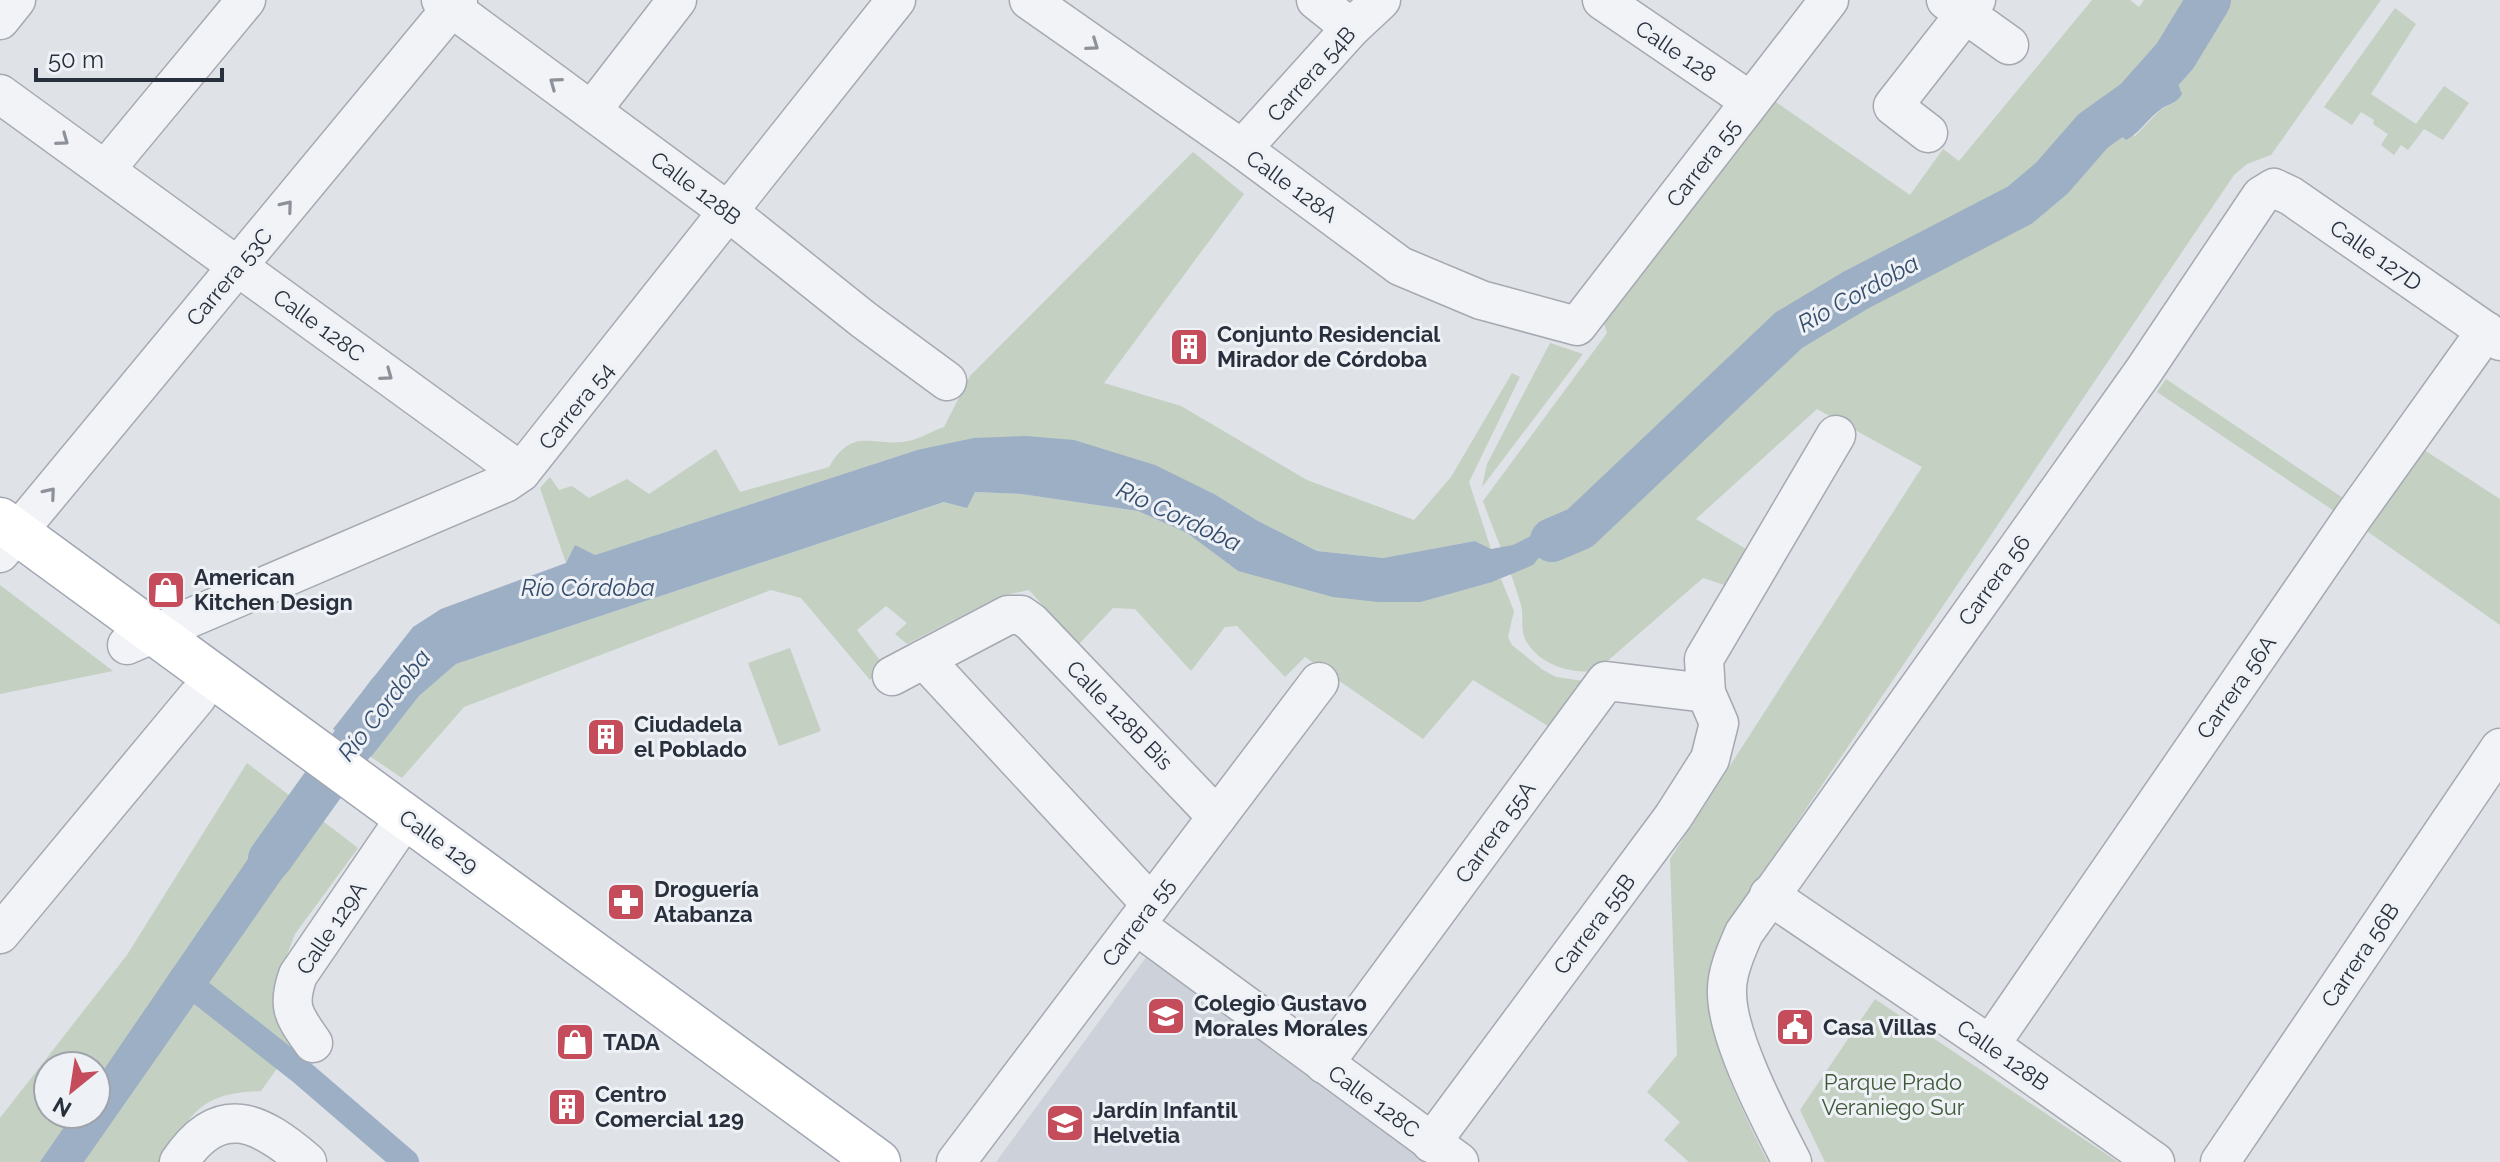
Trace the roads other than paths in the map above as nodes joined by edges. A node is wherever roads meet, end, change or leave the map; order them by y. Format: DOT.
graph roads {
  1 [pos="16,0"];
  2 [pos="246,0"];
  3 [pos="677,0"];
  4 [pos="896,0"];
  5 [pos="1029,0"];
  6 [pos="1316,0"];
  7 [pos="1381,0"];
  8 [pos="1829,0"];
  9 [pos="451,3"];
  10 [pos="1962,5"];
  11 [pos="1624,6"];
  12 [pos="0,20"];
  13 [pos="1351,28"];
  14 [pos="2009,45"];
  15 [pos="0,94"];
  16 [pos="1750,101"];
  17 [pos="592,110"];
  18 [pos="1928,133"];
  19 [pos="1242,149"];
  20 [pos="105,170"];
  21 [pos="2253,206"];
  22 [pos="730,213"];
  23 [pos="238,267"];
  24 [pos="1577,326"];
  25 [pos="2493,336"];
  26 [pos="947,381"];
  27 [pos="1836,435"];
  28 [pos="521,472"];
  29 [pos="4,540"];
  30 [pos="1021,615"];
  31 [pos="141,640"];
  32 [pos="1319,682"];
  33 [pos="1706,693"];
  34 [pos="197,697"];
  35 [pos="274,737"];
  36 [pos="2500,748"];
  37 [pos="1217,817"];
  38 [pos="385,818"];
  39 [pos="1769,895"];
  40 [pos="1144,914"];
  41 [pos="0,934"];
  42 [pos="313,1043"];
  43 [pos="1990,1045"];
  44 [pos="1324,1064"];
  45 [pos="1445,1152"];
  46 [pos="179,1162"];
  47 [pos="307,1162"];
  48 [pos="833,1162"];
  49 [pos="878,1162"];
  50 [pos="956,1162"];
  51 [pos="1792,1162"];
  52 [pos="2155,1162"];
  53 [pos="2220,1162"];
  1 -- 12 [label="street"];
  2 -- 20 [label="street"];
  3 -- 17 [label="street"];
  4 -- 22 [label="street, Carrera 54"];
  5 -- 19 [label="street, Calle 128A, one-way"];
  6 -- 13 [label="street"];
  7 -- 13 [label="street, Carrera 54B"];
  8 -- 16 [label="street, Carrera 55"];
  17 -- 9 [label="street, Calle 128B, one-way"];
  23 -- 9 [label="street, Carrera 53C, one-way"];
  10 -- 14 [label="street"];
  10 -- 18 [label="street"];
  11 -- 16 [label="street, Calle 128"];
  13 -- 19 [label="street, Carrera 54B"];
  15 -- 20 [label="street, Calle 128C, one-way"];
  16 -- 24 [label="street, Carrera 55"];
  17 -- 22 [label="street, Calle 128B"];
  19 -- 24 [label="street, Calle 128A"];
  20 -- 23 [label="street, Calle 128C"];
  21 -- 25 [label="street, Calle 127D"];
  21 -- 39 [label="street, Carrera 56"];
  22 -- 26 [label="street, Calle 128B"];
  22 -- 28 [label="street, Carrera 54"];
  23 -- 28 [label="street, Calle 128C, one-way"];
  29 -- 23 [label="street, Carrera 53C, one-way"];
  25 -- 43 [label="street, Carrera 56A"];
  27 -- 33 [label="street, Carrera 55B"];
  28 -- 31 [label="street, Carrera 54"];
  29 -- 31 [label="main road, Calle 129"];
  30 -- 37 [label="street, Calle 128B Bis"];
  30 -- 40 [label="street, Calle 128C"];
  31 -- 34 [label="main road, Calle 129"];
  31 -- 35 [label="main road, Calle 129"];
  32 -- 37 [label="street, Carrera 55"];
  33 -- 44 [label="street, Carrera 55A"];
  33 -- 45 [label="street, Carrera 55B"];
  34 -- 35 [label="main road, Calle 129"];
  34 -- 41 [label="street"];
  35 -- 38 [label="main road, Calle 129"];
  36 -- 53 [label="street, Carrera 56B"];
  37 -- 40 [label="street, Carrera 55"];
  38 -- 42 [label="street, Calle 129A"];
  38 -- 48 [label="main road, Calle 129"];
  38 -- 49 [label="main road, Calle 129"];
  39 -- 43 [label="street, Calle 128B"];
  39 -- 51 [label="street, Carrera 56"];
  40 -- 44 [label="street, Calle 128C"];
  40 -- 50 [label="street, Carrera 55"];
  43 -- 52 [label="street, Calle 128B"];
  44 -- 45 [label="street, Calle 128C"];
  46 -- 47 [label="street"];
}
